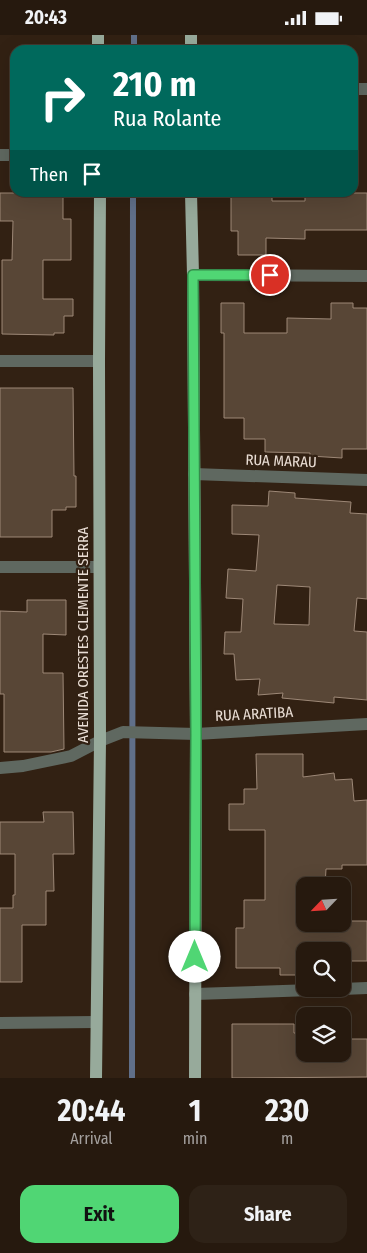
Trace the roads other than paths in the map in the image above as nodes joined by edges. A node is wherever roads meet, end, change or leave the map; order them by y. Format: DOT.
graph roads {
  1 [pos="100,197"];
  2 [pos="192,197"];
  3 [pos="193,275"];
  4 [pos="367,276"];
  5 [pos="0,361"];
  6 [pos="99,361"];
  7 [pos="194,474"];
  8 [pos="367,480"];
  9 [pos="0,567"];
  10 [pos="99,567"];
  11 [pos="367,724"];
  12 [pos="196,734"];
  13 [pos="100,741"];
  14 [pos="0,768"];
  15 [pos="367,988"];
  16 [pos="351,989"];
  17 [pos="296,991"];
  18 [pos="195,995"];
  19 [pos="96,1022"];
  20 [pos="0,1023"];
  21 [pos="96,1078"];
  22 [pos="195,1078"];
  1 -- 6 [label="main road, AVENIDA ORESTES CLEMENTE SERRA"];
  2 -- 3 [label="main road"];
  3 -- 4 [label="street"];
  3 -- 7 [label="main road"];
  5 -- 6 [label="street"];
  6 -- 10 [label="main road, AVENIDA ORESTES CLEMENTE SERRA"];
  7 -- 8 [label="street, RUA MARAU"];
  7 -- 12 [label="main road"];
  9 -- 10 [label="street"];
  10 -- 13 [label="main road, AVENIDA ORESTES CLEMENTE SERRA"];
  11 -- 12 [label="street, RUA ARATIBA"];
  12 -- 13 [label="street, RUA ARATIBA"];
  12 -- 18 [label="main road"];
  13 -- 14 [label="street, RUA ARATIBA"];
  13 -- 19 [label="main road, AVENIDA ORESTES CLEMENTE SERRA"];
  15 -- 16 [label="street"];
  17 -- 18 [label="street"];
  18 -- 22 [label="main road"];
  19 -- 20 [label="street"];
  19 -- 21 [label="main road, AVENIDA ORESTES CLEMENTE SERRA"];
}
